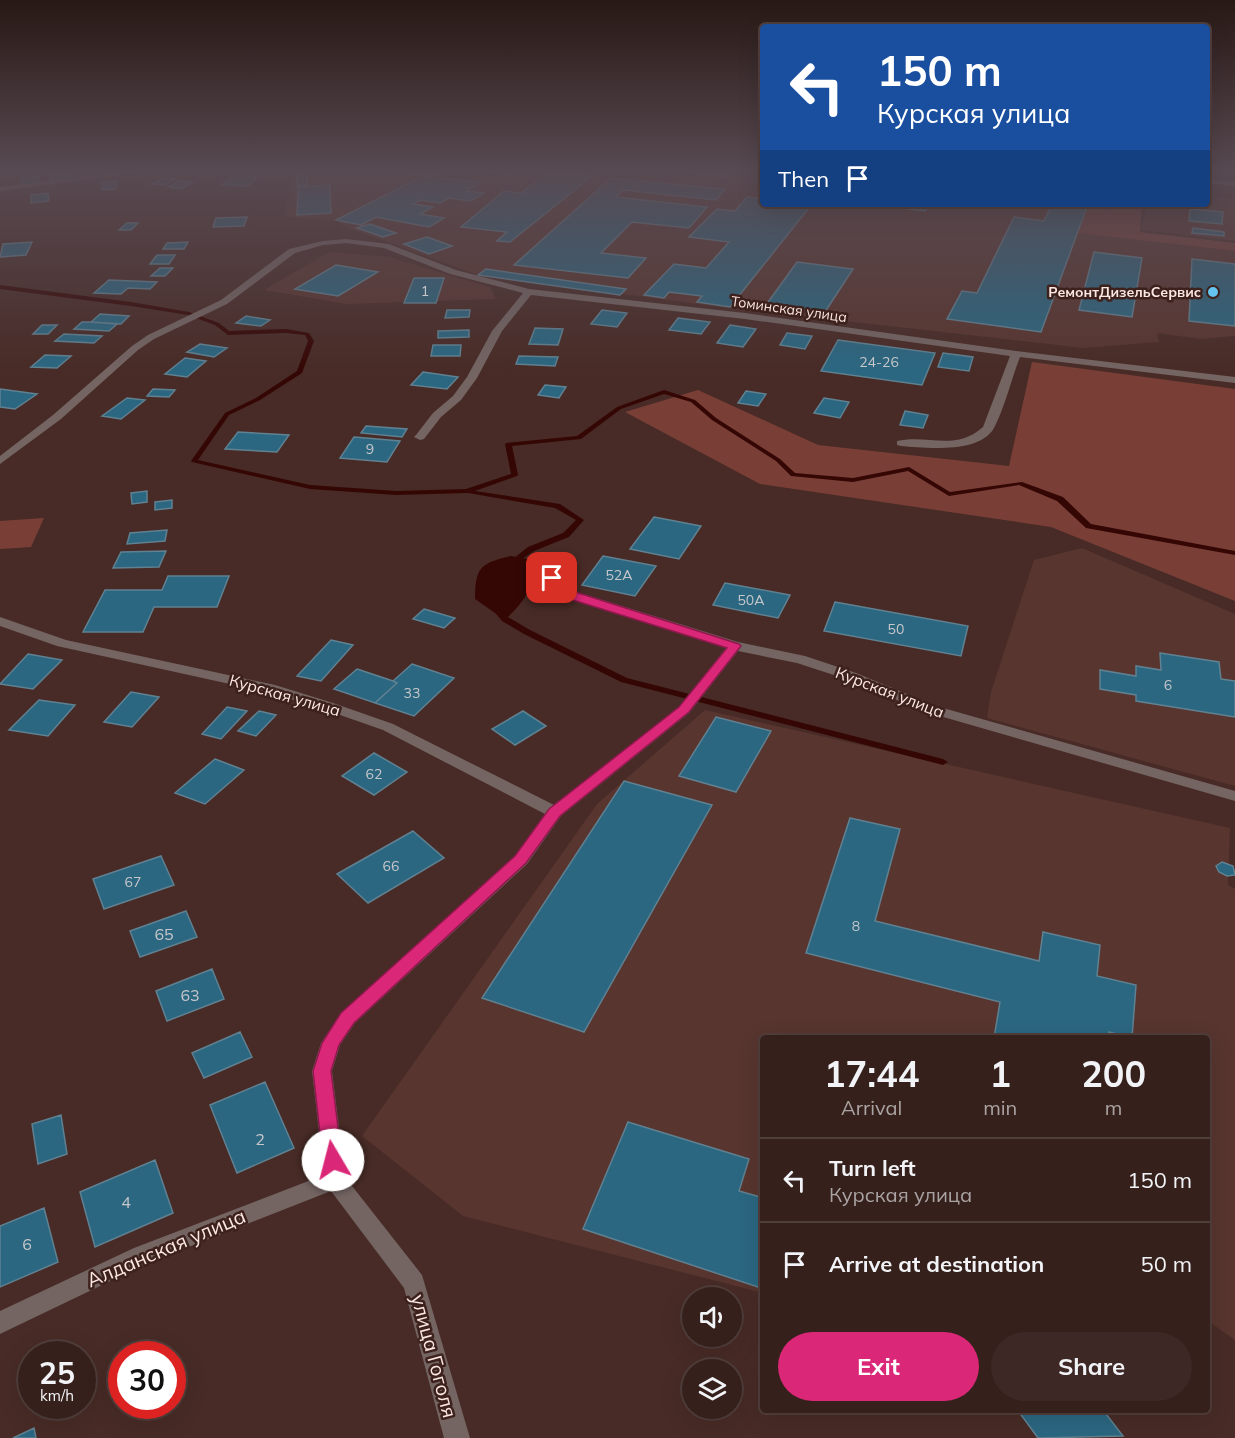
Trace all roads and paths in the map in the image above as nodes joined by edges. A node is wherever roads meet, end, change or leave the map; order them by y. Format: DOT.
graph roads {
  1 [pos="529,292"];
  2 [pos="1016,354"];
  3 [pos="1235,380"];
  4 [pos="420,437"];
  5 [pos="901,443"];
  6 [pos="0,461"];
  7 [pos="552,578"];
  8 [pos="0,621"];
  9 [pos="735,646"];
  10 [pos="1235,796"];
  11 [pos="555,812"];
  12 [pos="335,1180"];
  13 [pos="0,1323"];
  14 [pos="457,1438"];
  1 -- 2 [label="street, Томинская улица"];
  1 -- 4 [label="street"];
  1 -- 6 [label="street, Томинская улица"];
  2 -- 3 [label="street, Томинская улица"];
  2 -- 5 [label="street"];
  7 -- 9 [label="street, Курская улица"];
  8 -- 11 [label="street, Курская улица"];
  9 -- 10 [label="street, Курская улица"];
  9 -- 11 [label="street"];
  11 -- 12 [label="street"];
  12 -- 13 [label="street, Алданская улица"];
  12 -- 14 [label="street, улица Гоголя"];
}
